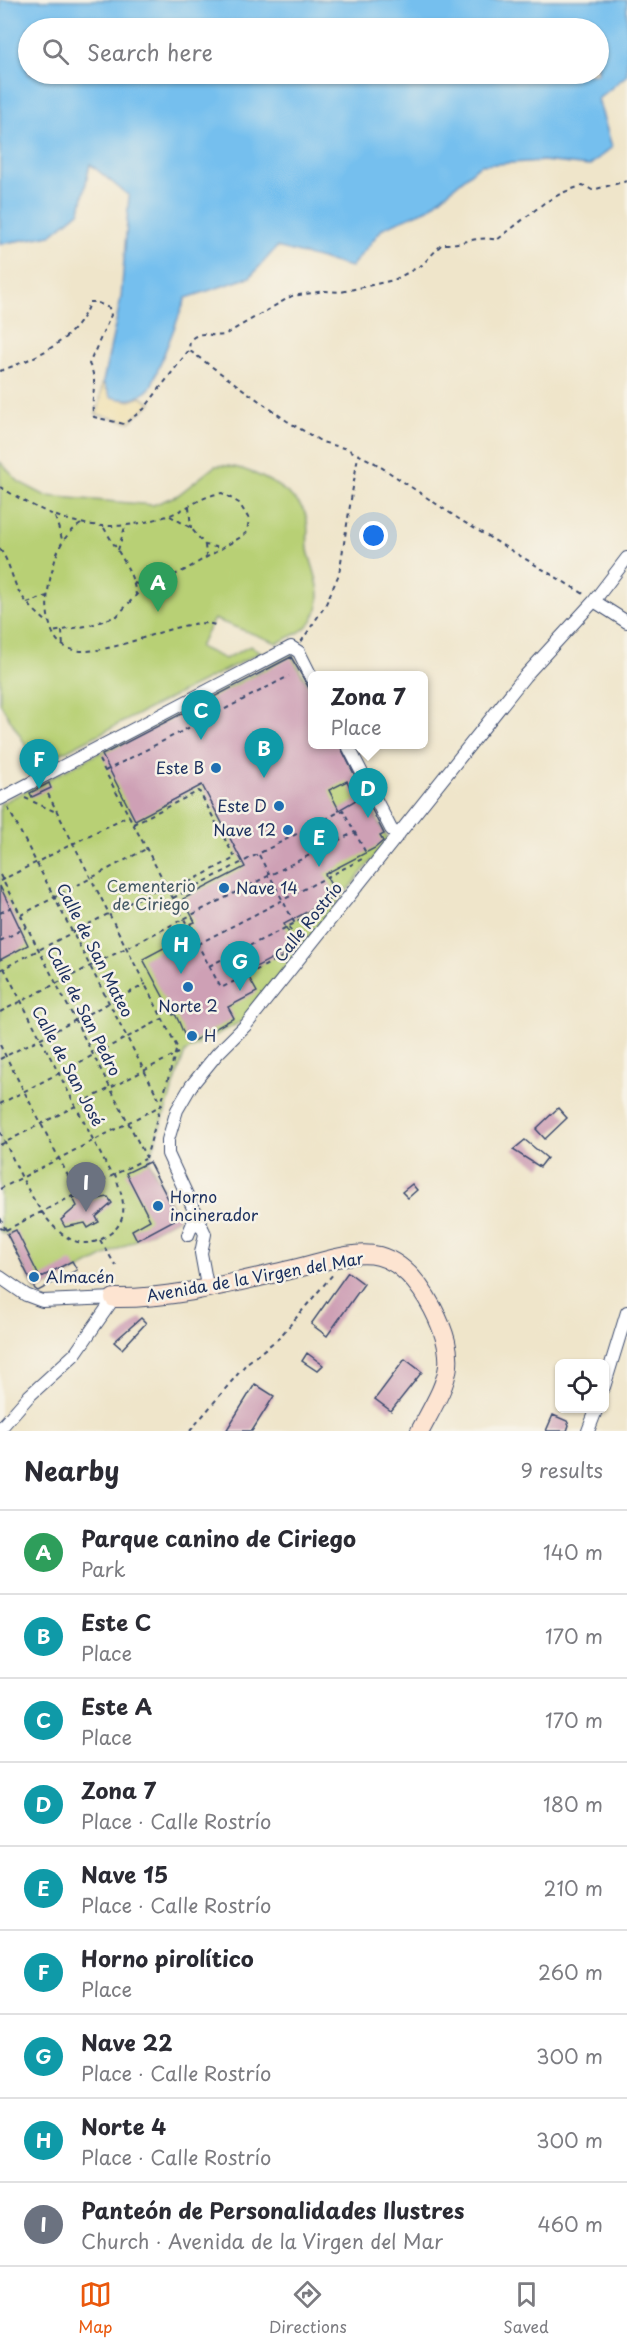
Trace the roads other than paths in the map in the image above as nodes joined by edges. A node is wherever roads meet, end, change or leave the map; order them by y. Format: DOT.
graph roads {
  1 [pos="627,558"];
  2 [pos="594,601"];
  3 [pos="627,622"];
  4 [pos="308,671"];
  5 [pos="350,749"];
  6 [pos="4,802"];
  7 [pos="398,836"];
  8 [pos="197,1213"];
  9 [pos="188,1236"];
  10 [pos="0,1277"];
  11 [pos="207,1286"];
  12 [pos="114,1298"];
  13 [pos="627,1312"];
  14 [pos="609,1371"];
  15 [pos="595,1413"];
  16 [pos="0,1429"];
  17 [pos="420,1431"];
  18 [pos="588,1431"];
  1 -- 2 [label="street"];
  2 -- 3 [label="street"];
  2 -- 7 [label="street, Calle Rostrío"];
  4 -- 6 [label="street"];
  5 -- 7 [label="street"];
  7 -- 8 [label="street, Calle Rostrío"];
  8 -- 9 [label="street"];
  8 -- 11 [label="street, Calle Rostrío"];
  10 -- 12 [label="street, Avenida de la Virgen del Mar"];
  11 -- 12 [label="main road, Avenida de la Virgen del Mar"];
  11 -- 17 [label="main road, Avenida de la Virgen del Mar"];
  12 -- 16 [label="street"];
  13 -- 14 [label="street"];
  15 -- 18 [label="street"];
}
